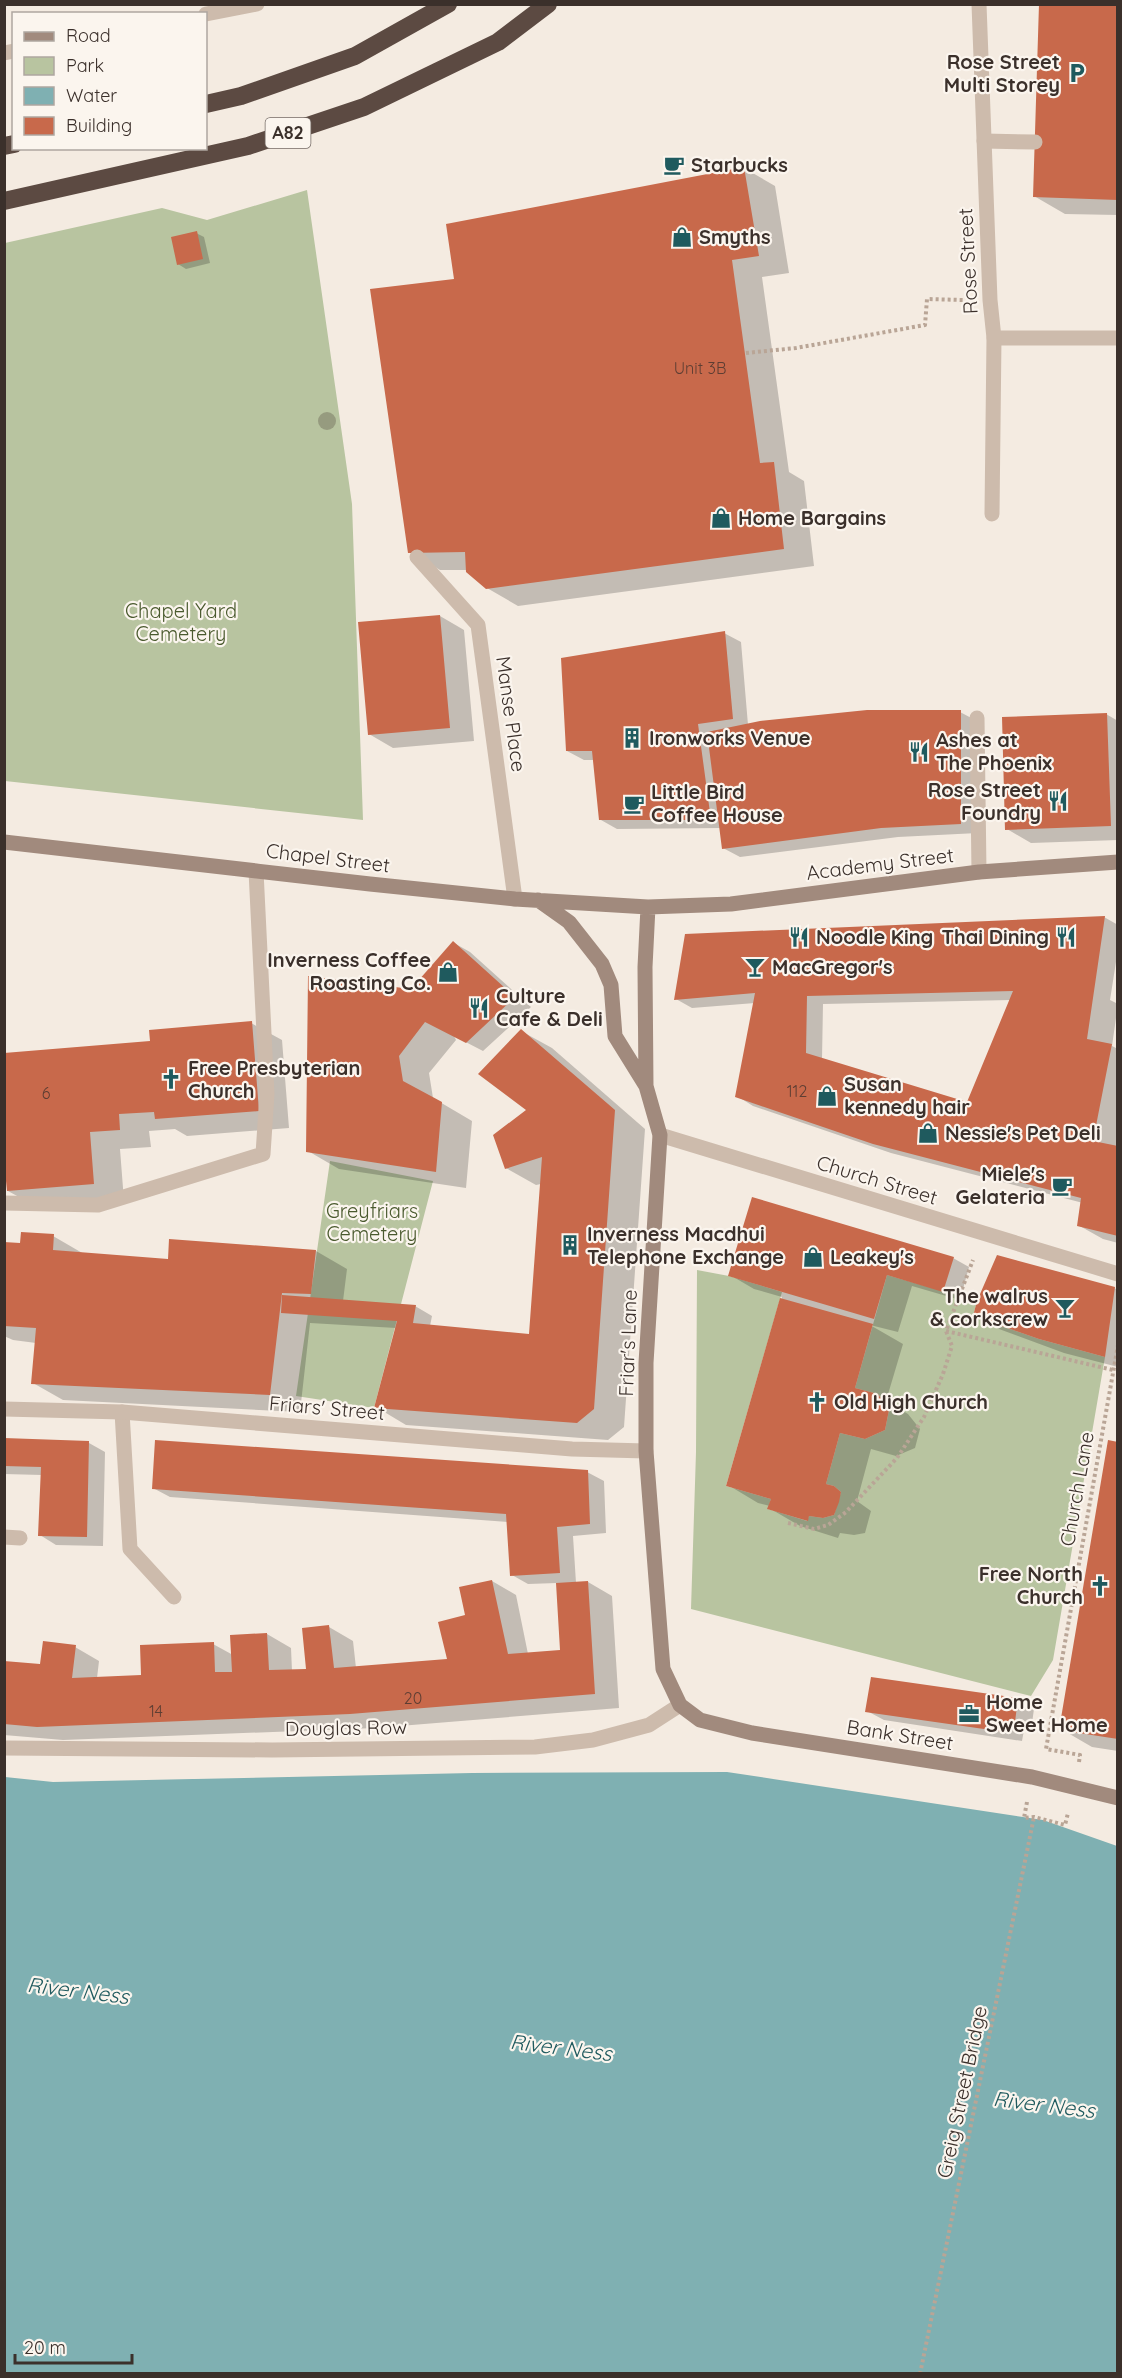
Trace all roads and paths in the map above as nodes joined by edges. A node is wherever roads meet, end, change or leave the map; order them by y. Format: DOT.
graph roads {
  1 [pos="257,4"];
  2 [pos="448,4"];
  3 [pos="548,4"];
  4 [pos="979,4"];
  5 [pos="207,14"];
  6 [pos="207,104"];
  7 [pos="984,141"];
  8 [pos="1035,142"];
  9 [pos="4,201"];
  10 [pos="990,300"];
  11 [pos="994,338"];
  12 [pos="1118,338"];
  13 [pos="746,353"];
  14 [pos="992,514"];
  15 [pos="417,557"];
  16 [pos="977,718"];
  17 [pos="4,842"];
  18 [pos="1118,862"];
  19 [pos="256,871"];
  20 [pos="979,872"];
  21 [pos="515,899"];
  22 [pos="538,900"];
  23 [pos="648,908"];
  24 [pos="646,1086"];
  25 [pos="660,1135"];
  26 [pos="4,1203"];
  27 [pos="971,1266"];
  28 [pos="1118,1274"];
  29 [pos="946,1330"];
  30 [pos="1118,1345"];
  31 [pos="1113,1370"];
  32 [pos="4,1409"];
  33 [pos="122,1412"];
  34 [pos="646,1451"];
  35 [pos="788,1523"];
  36 [pos="174,1597"];
  37 [pos="680,1705"];
  38 [pos="4,1748"];
  39 [pos="1074,1787"];
  40 [pos="1118,1798"];
  41 [pos="1034,1817"];
  42 [pos="920,2373"];
  1 -- 5 [label="street"];
  2 -- 6 [label="highway, A82"];
  3 -- 9 [label="highway, A82"];
  4 -- 7 [label="street, Rose Street"];
  7 -- 8 [label="street"];
  7 -- 10 [label="street, Rose Street"];
  10 -- 11 [label="street, Rose Street"];
  10 -- 13 [label="path"];
  11 -- 12 [label="street"];
  11 -- 14 [label="street, Rose Street"];
  15 -- 21 [label="street, Manse Place"];
  16 -- 20 [label="street"];
  17 -- 19 [label="main road, Chapel Street"];
  18 -- 20 [label="main road, Academy Street"];
  19 -- 21 [label="main road, Chapel Street"];
  19 -- 26 [label="street"];
  20 -- 23 [label="main road, Academy Street"];
  21 -- 22 [label="main road, Chapel Street"];
  22 -- 23 [label="main road, Chapel Street"];
  22 -- 24 [label="main road"];
  23 -- 24 [label="main road, Friar's Lane"];
  24 -- 25 [label="main road, Friar's Lane"];
  25 -- 28 [label="street, Church Street"];
  25 -- 34 [label="main road, Friar's Lane"];
  27 -- 29 [label="path"];
  29 -- 31 [label="path"];
  29 -- 35 [label="path"];
  30 -- 31 [label="path, Church Lane"];
  31 -- 39 [label="path, Church Lane"];
  32 -- 33 [label="street, Friars' Street"];
  33 -- 34 [label="street, Friars' Street"];
  33 -- 36 [label="street"];
  34 -- 37 [label="main road, Friar's Lane"];
  37 -- 38 [label="street, Douglas Row"];
  37 -- 39 [label="main road, Bank Street"];
  39 -- 40 [label="main road, Bank Street"];
  41 -- 42 [label="path, Greig Street Bridge"];
}
